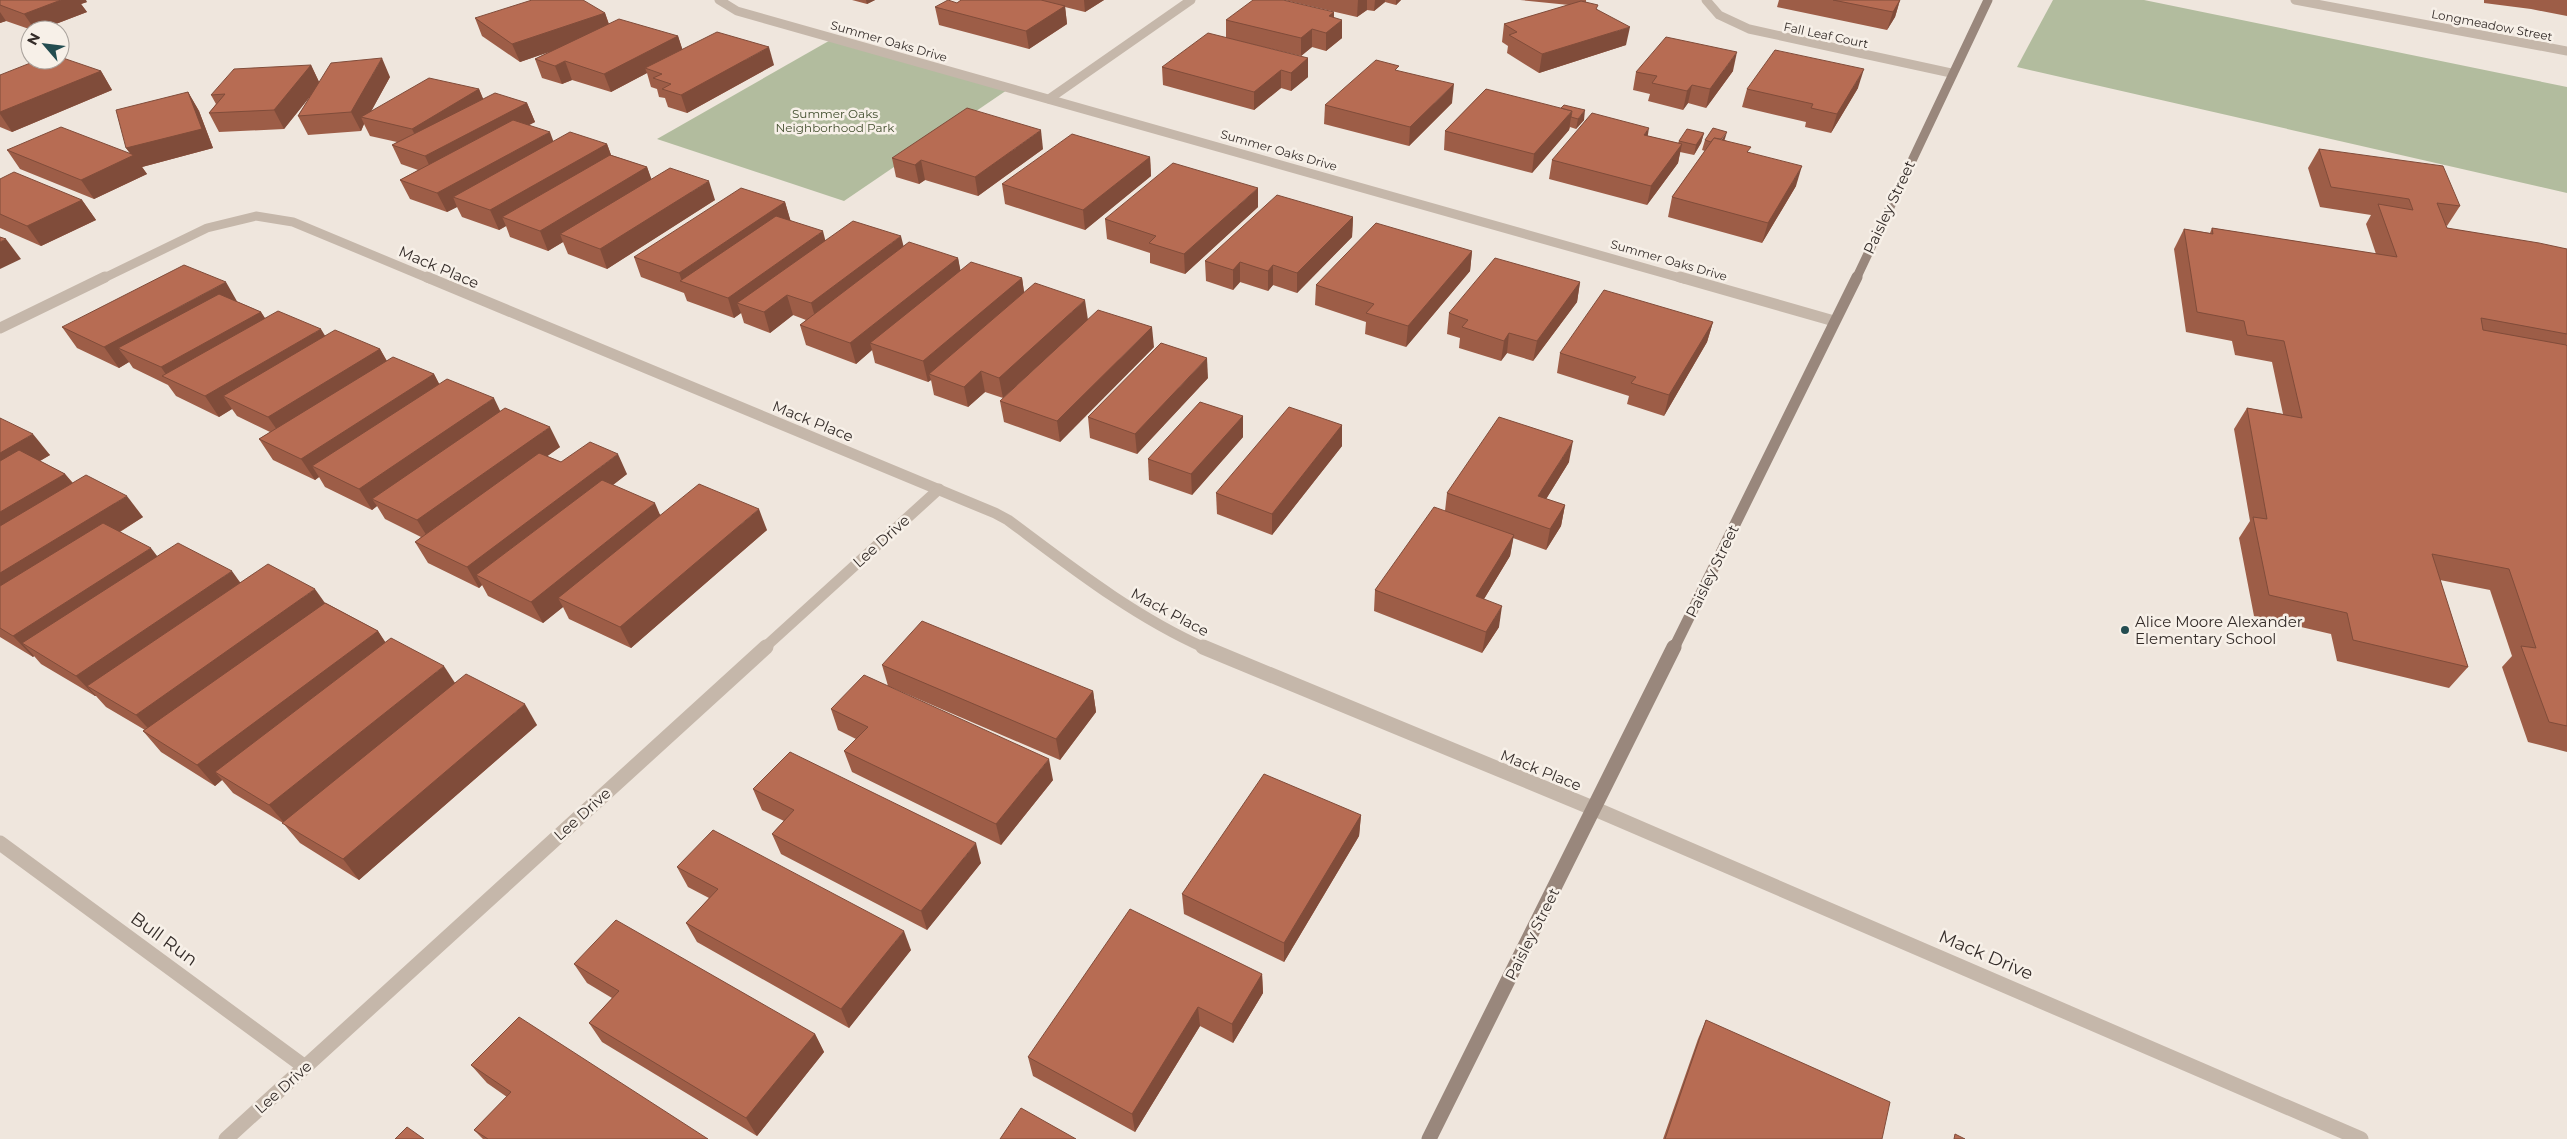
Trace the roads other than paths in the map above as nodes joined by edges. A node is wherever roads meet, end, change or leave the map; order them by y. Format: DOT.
graph roads {
  1 [pos="719,0"];
  2 [pos="1191,0"];
  3 [pos="1706,0"];
  4 [pos="1988,0"];
  5 [pos="2295,0"];
  6 [pos="2567,51"];
  7 [pos="1952,73"];
  8 [pos="1049,98"];
  9 [pos="1834,321"];
  10 [pos="0,328"];
  11 [pos="939,489"];
  12 [pos="1595,808"];
  13 [pos="0,843"];
  14 [pos="305,1067"];
  15 [pos="226,1139"];
  16 [pos="1429,1139"];
  17 [pos="2361,1139"];
  1 -- 8 [label="street, Summer Oaks Drive"];
  2 -- 8 [label="street"];
  3 -- 7 [label="street, Fall Leaf Court"];
  4 -- 7 [label="street, Paisley Street"];
  5 -- 6 [label="street, Longmeadow Street"];
  7 -- 9 [label="street, Paisley Street"];
  8 -- 9 [label="street, Summer Oaks Drive"];
  9 -- 12 [label="street, Paisley Street"];
  10 -- 11 [label="street, Mack Place"];
  11 -- 12 [label="street, Mack Place"];
  11 -- 14 [label="street, Lee Drive"];
  12 -- 16 [label="street, Paisley Street"];
  12 -- 17 [label="street, Mack Drive"];
  13 -- 14 [label="street, Bull Run"];
  14 -- 15 [label="street, Lee Drive"];
}
